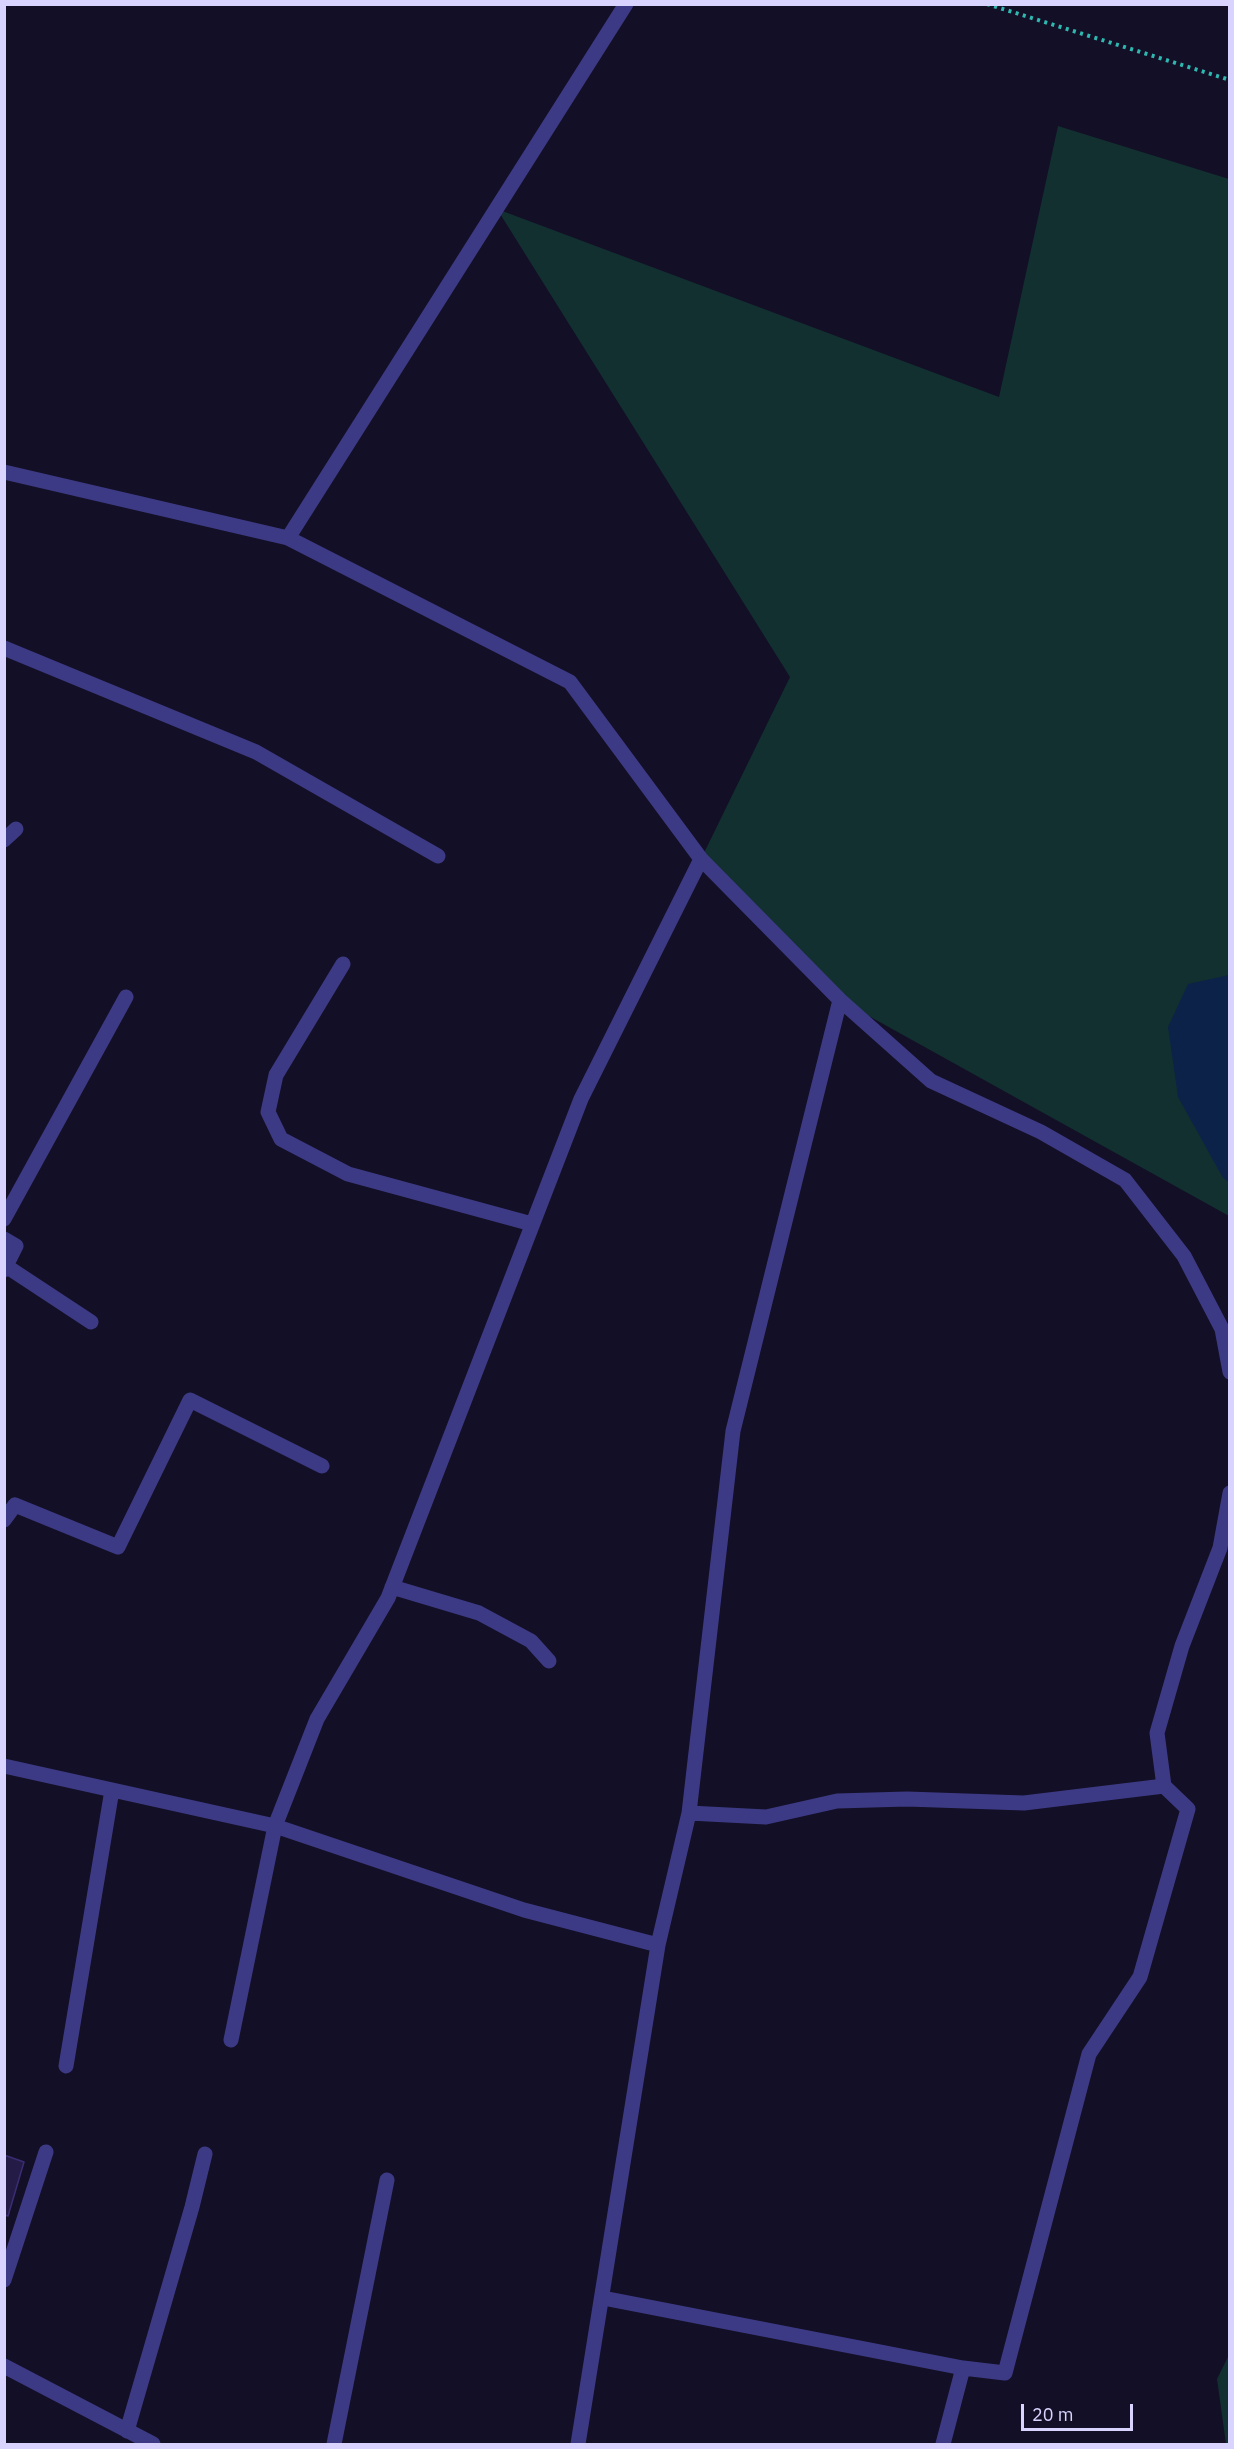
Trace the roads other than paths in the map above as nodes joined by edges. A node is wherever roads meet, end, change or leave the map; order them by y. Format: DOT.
graph roads {
  1 [pos="626,4"];
  2 [pos="4,472"];
  3 [pos="288,538"];
  4 [pos="4,648"];
  5 [pos="16,829"];
  6 [pos="4,840"];
  7 [pos="438,856"];
  8 [pos="701,859"];
  9 [pos="343,964"];
  10 [pos="126,996"];
  11 [pos="840,1000"];
  12 [pos="4,1219"];
  13 [pos="532,1224"];
  14 [pos="4,1239"];
  15 [pos="5,1268"];
  16 [pos="91,1322"];
  17 [pos="1230,1372"];
  18 [pos="322,1466"];
  19 [pos="1230,1493"];
  20 [pos="4,1520"];
  21 [pos="392,1587"];
  22 [pos="549,1661"];
  23 [pos="4,1766"];
  24 [pos="1164,1786"];
  25 [pos="112,1790"];
  26 [pos="689,1814"];
  27 [pos="275,1826"];
  28 [pos="658,1945"];
  29 [pos="231,2040"];
  30 [pos="66,2066"];
  31 [pos="46,2152"];
  32 [pos="205,2154"];
  33 [pos="387,2180"];
  34 [pos="4,2280"];
  35 [pos="603,2298"];
  36 [pos="4,2366"];
  37 [pos="963,2368"];
  38 [pos="127,2431"];
  39 [pos="153,2445"];
  40 [pos="334,2445"];
  41 [pos="578,2445"];
  42 [pos="943,2445"];
  1 -- 3 [label="street"];
  2 -- 3 [label="street"];
  3 -- 8 [label="street"];
  4 -- 7 [label="street"];
  5 -- 6 [label="street"];
  8 -- 11 [label="street"];
  8 -- 13 [label="street"];
  9 -- 13 [label="street"];
  10 -- 12 [label="street"];
  11 -- 17 [label="street"];
  11 -- 26 [label="street"];
  13 -- 21 [label="street"];
  14 -- 15 [label="street"];
  15 -- 16 [label="street"];
  18 -- 20 [label="street"];
  19 -- 24 [label="street"];
  21 -- 22 [label="street"];
  21 -- 27 [label="street"];
  23 -- 25 [label="street"];
  24 -- 26 [label="street"];
  24 -- 37 [label="street"];
  25 -- 27 [label="street"];
  25 -- 30 [label="street"];
  26 -- 28 [label="street"];
  27 -- 28 [label="street"];
  27 -- 29 [label="street"];
  28 -- 35 [label="street"];
  31 -- 34 [label="street"];
  32 -- 38 [label="street"];
  33 -- 40 [label="street"];
  35 -- 37 [label="street"];
  35 -- 41 [label="street"];
  36 -- 38 [label="street"];
  37 -- 42 [label="street"];
  38 -- 39 [label="street"];
}
